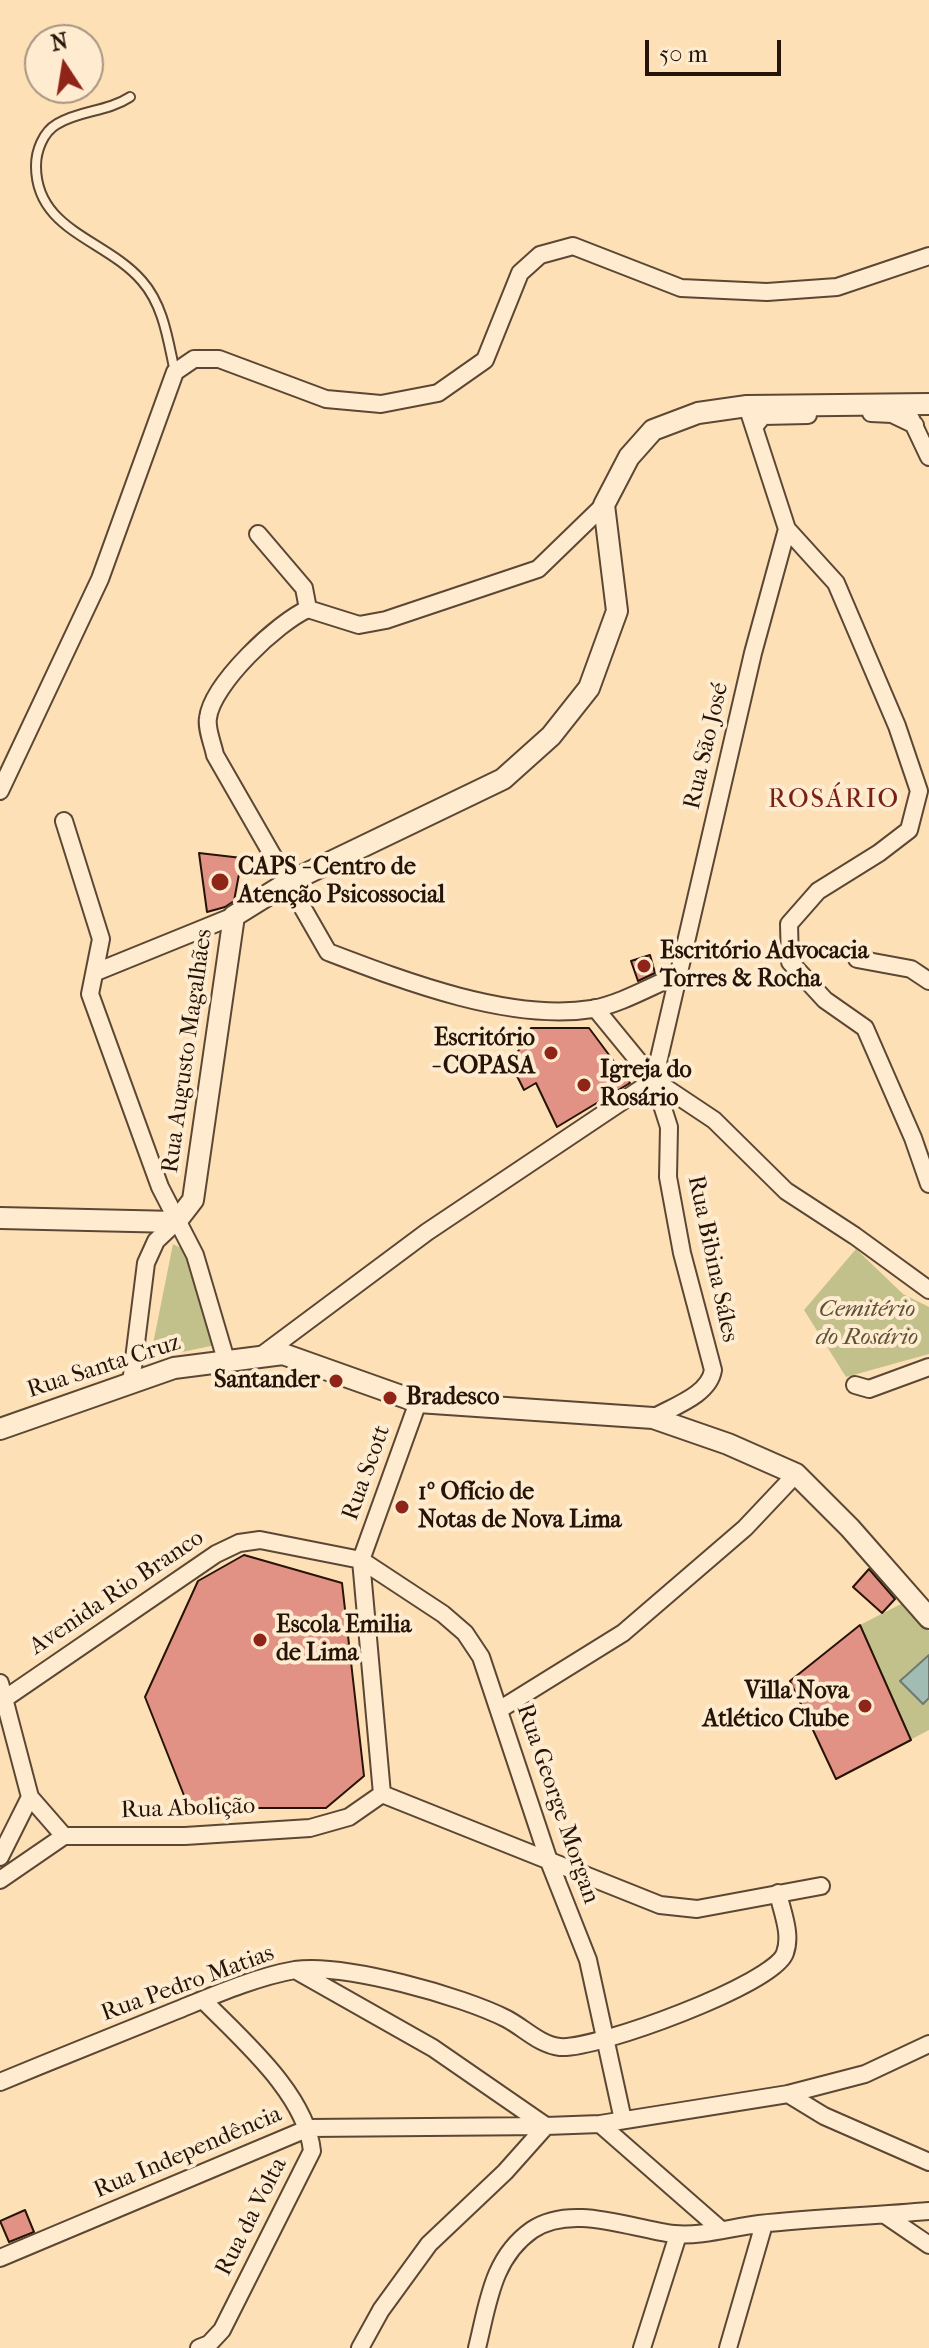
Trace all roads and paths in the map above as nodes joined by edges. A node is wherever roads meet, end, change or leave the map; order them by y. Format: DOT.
graph roads {
  1 [pos="130,97"];
  2 [pos="929,256"];
  3 [pos="175,372"];
  4 [pos="929,404"];
  5 [pos="747,406"];
  6 [pos="906,406"];
  7 [pos="915,425"];
  8 [pos="754,427"];
  9 [pos="929,457"];
  10 [pos="604,505"];
  11 [pos="787,529"];
  12 [pos="258,534"];
  13 [pos="308,609"];
  14 [pos="0,791"];
  15 [pos="922,811"];
  16 [pos="64,821"];
  17 [pos="287,883"];
  18 [pos="234,916"];
  19 [pos="857,959"];
  20 [pos="96,972"];
  21 [pos="678,975"];
  22 [pos="929,981"];
  23 [pos="595,1008"];
  24 [pos="654,1080"];
  25 [pos="929,1184"];
  26 [pos="0,1218"];
  27 [pos="176,1222"];
  28 [pos="929,1290"];
  29 [pos="262,1355"];
  30 [pos="226,1360"];
  31 [pos="929,1367"];
  32 [pos="131,1383"];
  33 [pos="855,1385"];
  34 [pos="418,1402"];
  35 [pos="653,1418"];
  36 [pos="0,1429"];
  37 [pos="796,1474"];
  38 [pos="361,1560"];
  39 [pos="929,1618"];
  40 [pos="2,1694"];
  41 [pos="499,1710"];
  42 [pos="382,1794"];
  43 [pos="30,1797"];
  44 [pos="64,1836"];
  45 [pos="0,1857"];
  46 [pos="550,1864"];
  47 [pos="0,1880"];
  48 [pos="821,1886"];
  49 [pos="778,1893"];
  50 [pos="295,1970"];
  51 [pos="203,2000"];
  52 [pos="607,2041"];
  53 [pos="929,2044"];
  54 [pos="0,2082"];
  55 [pos="788,2094"];
  56 [pos="623,2120"];
  57 [pos="600,2124"];
  58 [pos="546,2126"];
  59 [pos="309,2128"];
  60 [pos="929,2162"];
  61 [pos="929,2211"];
  62 [pos="885,2215"];
  63 [pos="764,2224"];
  64 [pos="720,2229"];
  65 [pos="678,2235"];
  66 [pos="929,2245"];
  67 [pos="0,2258"];
  68 [pos="204,2346"];
  69 [pos="360,2348"];
  70 [pos="477,2348"];
  71 [pos="642,2348"];
  72 [pos="728,2348"];
  1 -- 3 [label="lane"];
  2 -- 3 [label="street"];
  3 -- 14 [label="street"];
  4 -- 6 [label="street"];
  5 -- 6 [label="street"];
  5 -- 8 [label="street"];
  5 -- 10 [label="street"];
  6 -- 7 [label="street"];
  7 -- 8 [label="street"];
  7 -- 9 [label="street"];
  8 -- 11 [label="street"];
  10 -- 13 [label="street"];
  10 -- 17 [label="street, Rua Augusto Magalhães"];
  11 -- 15 [label="street"];
  11 -- 21 [label="street, Rua São José"];
  12 -- 13 [label="street"];
  13 -- 17 [label="street"];
  15 -- 25 [label="street"];
  16 -- 20 [label="street"];
  17 -- 18 [label="street, Rua Augusto Magalhães"];
  17 -- 23 [label="street"];
  18 -- 20 [label="street"];
  18 -- 27 [label="street, Rua Augusto Magalhães"];
  19 -- 22 [label="street"];
  20 -- 27 [label="street"];
  21 -- 23 [label="street"];
  21 -- 24 [label="street, Rua São José"];
  23 -- 24 [label="street"];
  24 -- 28 [label="street"];
  24 -- 29 [label="street"];
  24 -- 35 [label="street, Rua Bibina Sáles"];
  26 -- 27 [label="street"];
  27 -- 30 [label="street"];
  27 -- 32 [label="street, Rua Augusto Magalhães"];
  29 -- 30 [label="street, Rua Santa Cruz"];
  29 -- 34 [label="street, Rua Santa Cruz"];
  30 -- 32 [label="street, Rua Santa Cruz"];
  31 -- 33 [label="street"];
  32 -- 36 [label="street, Rua Santa Cruz"];
  34 -- 35 [label="street, Rua Santa Cruz"];
  34 -- 38 [label="street, Rua Scott"];
  35 -- 37 [label="street, Rua Santa Cruz"];
  37 -- 39 [label="street"];
  37 -- 41 [label="street"];
  38 -- 40 [label="street, Avenida Rio Branco"];
  38 -- 41 [label="street, Rua George Morgan"];
  38 -- 42 [label="street"];
  40 -- 43 [label="street"];
  41 -- 46 [label="street, Rua George Morgan"];
  42 -- 44 [label="street, Rua Abolição"];
  42 -- 46 [label="street"];
  43 -- 44 [label="street"];
  43 -- 45 [label="street"];
  44 -- 47 [label="street"];
  46 -- 49 [label="street"];
  46 -- 52 [label="street, Rua George Morgan"];
  48 -- 49 [label="street"];
  49 -- 52 [label="street"];
  50 -- 51 [label="street, Rua Pedro Matias"];
  50 -- 52 [label="street"];
  50 -- 58 [label="street, Rua Pedro Matias"];
  51 -- 54 [label="street, Rua Pedro Matias"];
  51 -- 59 [label="street"];
  52 -- 56 [label="street, Rua George Morgan"];
  53 -- 55 [label="street, Rua Independência"];
  55 -- 56 [label="street, Rua Independência"];
  55 -- 60 [label="street"];
  56 -- 57 [label="street, Rua Independência"];
  57 -- 58 [label="street, Rua Independência"];
  57 -- 64 [label="street"];
  58 -- 59 [label="street, Rua Independência"];
  58 -- 69 [label="street"];
  59 -- 67 [label="street, Rua Independência"];
  59 -- 68 [label="street, Rua da Volta"];
  61 -- 62 [label="street"];
  62 -- 63 [label="street"];
  62 -- 66 [label="street"];
  63 -- 64 [label="street"];
  63 -- 72 [label="street"];
  64 -- 65 [label="street"];
  65 -- 70 [label="street"];
  65 -- 71 [label="street"];
}
